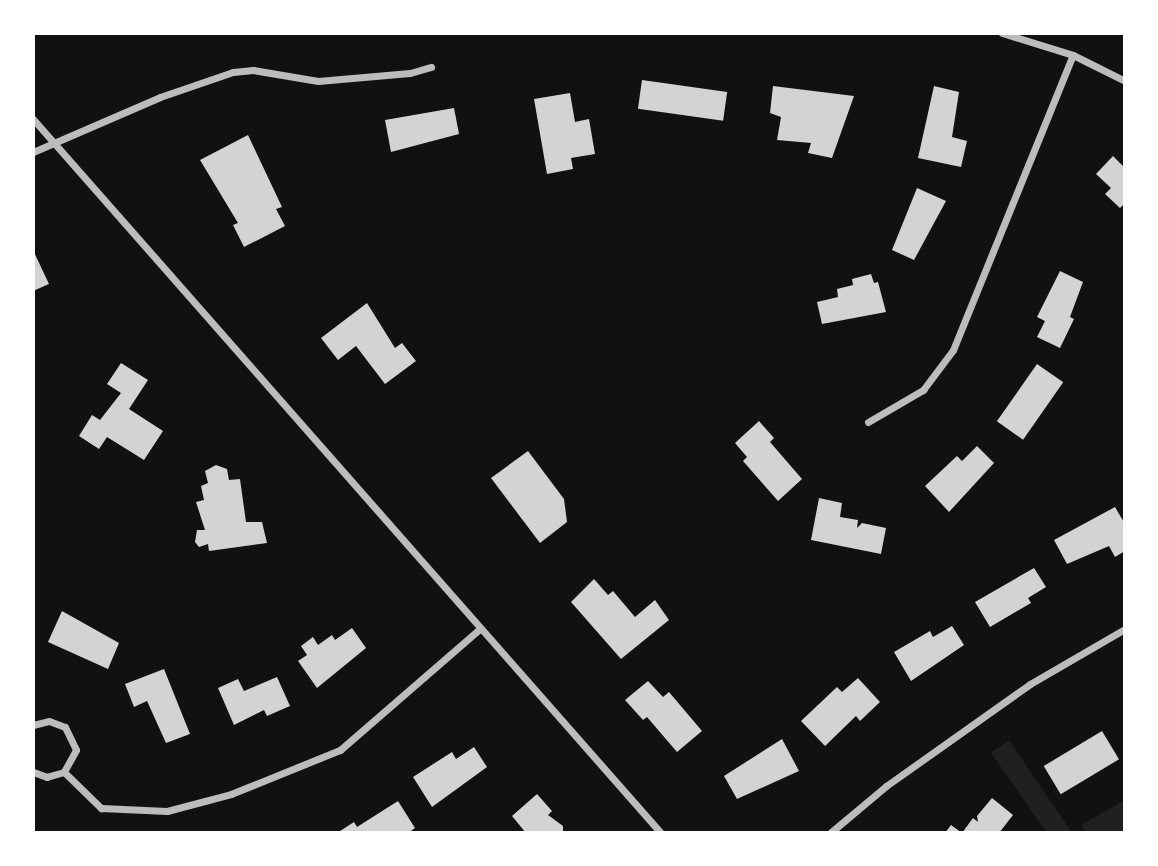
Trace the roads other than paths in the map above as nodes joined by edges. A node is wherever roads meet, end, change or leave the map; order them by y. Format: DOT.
graph roads {
  1 [pos="1002,33"];
  2 [pos="1073,55"];
  3 [pos="431,67"];
  4 [pos="1125,81"];
  5 [pos="33,119"];
  6 [pos="53,142"];
  7 [pos="33,152"];
  8 [pos="868,422"];
  9 [pos="481,628"];
  10 [pos="1125,629"];
  11 [pos="33,725"];
  12 [pos="33,772"];
  13 [pos="64,772"];
  14 [pos="661,833"];
  15 [pos="830,833"];
  1 -- 2 [label="street"];
  2 -- 4 [label="street"];
  2 -- 8 [label="street"];
  3 -- 6 [label="street"];
  5 -- 6 [label="street"];
  6 -- 7 [label="street"];
  6 -- 9 [label="street"];
  9 -- 13 [label="street"];
  9 -- 14 [label="street"];
  10 -- 15 [label="street"];
  11 -- 13 [label="street"];
  12 -- 13 [label="street"];
}
